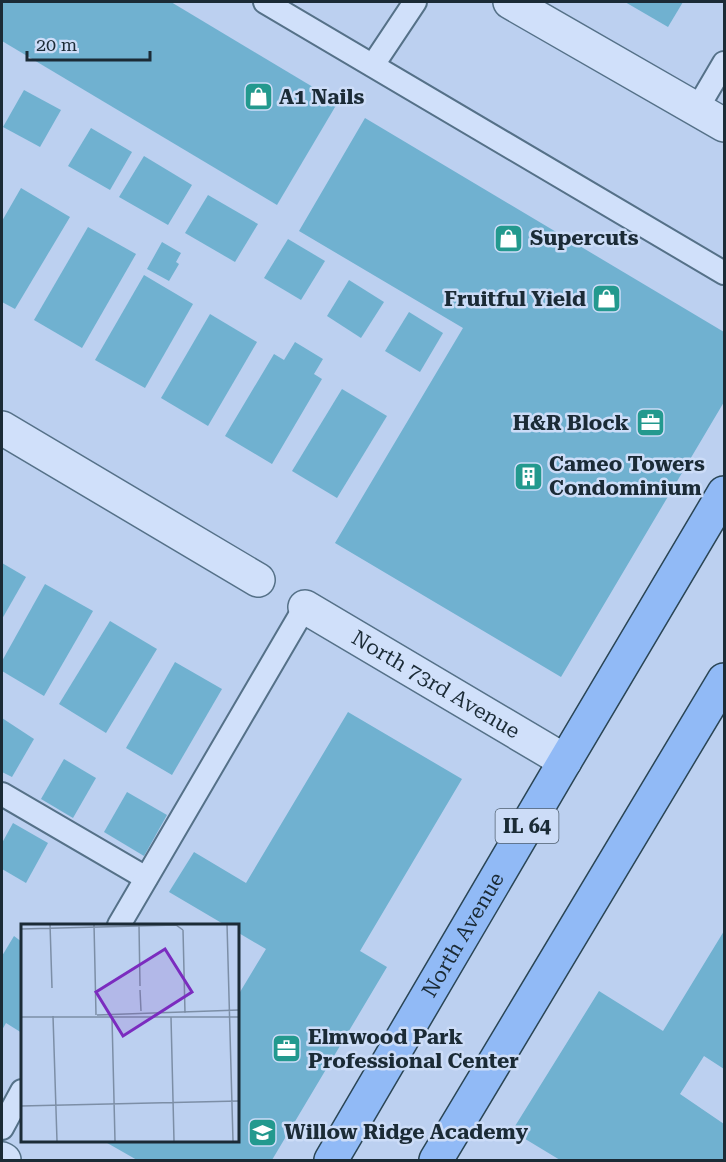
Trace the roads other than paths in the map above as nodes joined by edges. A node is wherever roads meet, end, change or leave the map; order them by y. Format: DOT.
graph roads {
  1 [pos="265,2"];
  2 [pos="415,2"];
  3 [pos="510,2"];
  4 [pos="724,63"];
  5 [pos="373,65"];
  6 [pos="711,117"];
  7 [pos="724,273"];
  8 [pos="2,428"];
  9 [pos="724,493"];
  10 [pos="258,580"];
  11 [pos="305,607"];
  12 [pos="724,680"];
  13 [pos="565,761"];
  14 [pos="2,794"];
  15 [pos="147,878"];
  16 [pos="120,924"];
  17 [pos="21,1094"];
  18 [pos="2,1128"];
  19 [pos="331,1161"];
  20 [pos="436,1161"];
  1 -- 5 [label="lane"];
  2 -- 5 [label="lane"];
  3 -- 6 [label="street"];
  4 -- 6 [label="lane"];
  5 -- 7 [label="lane"];
  8 -- 10 [label="street"];
  9 -- 13 [label="main road, North Avenue / IL 64"];
  11 -- 13 [label="street, North 73rd Avenue"];
  11 -- 15 [label="lane"];
  12 -- 20 [label="main road"];
  13 -- 19 [label="main road, North Avenue / IL 64"];
  14 -- 15 [label="lane"];
  15 -- 16 [label="lane"];
  17 -- 18 [label="lane"];
}
